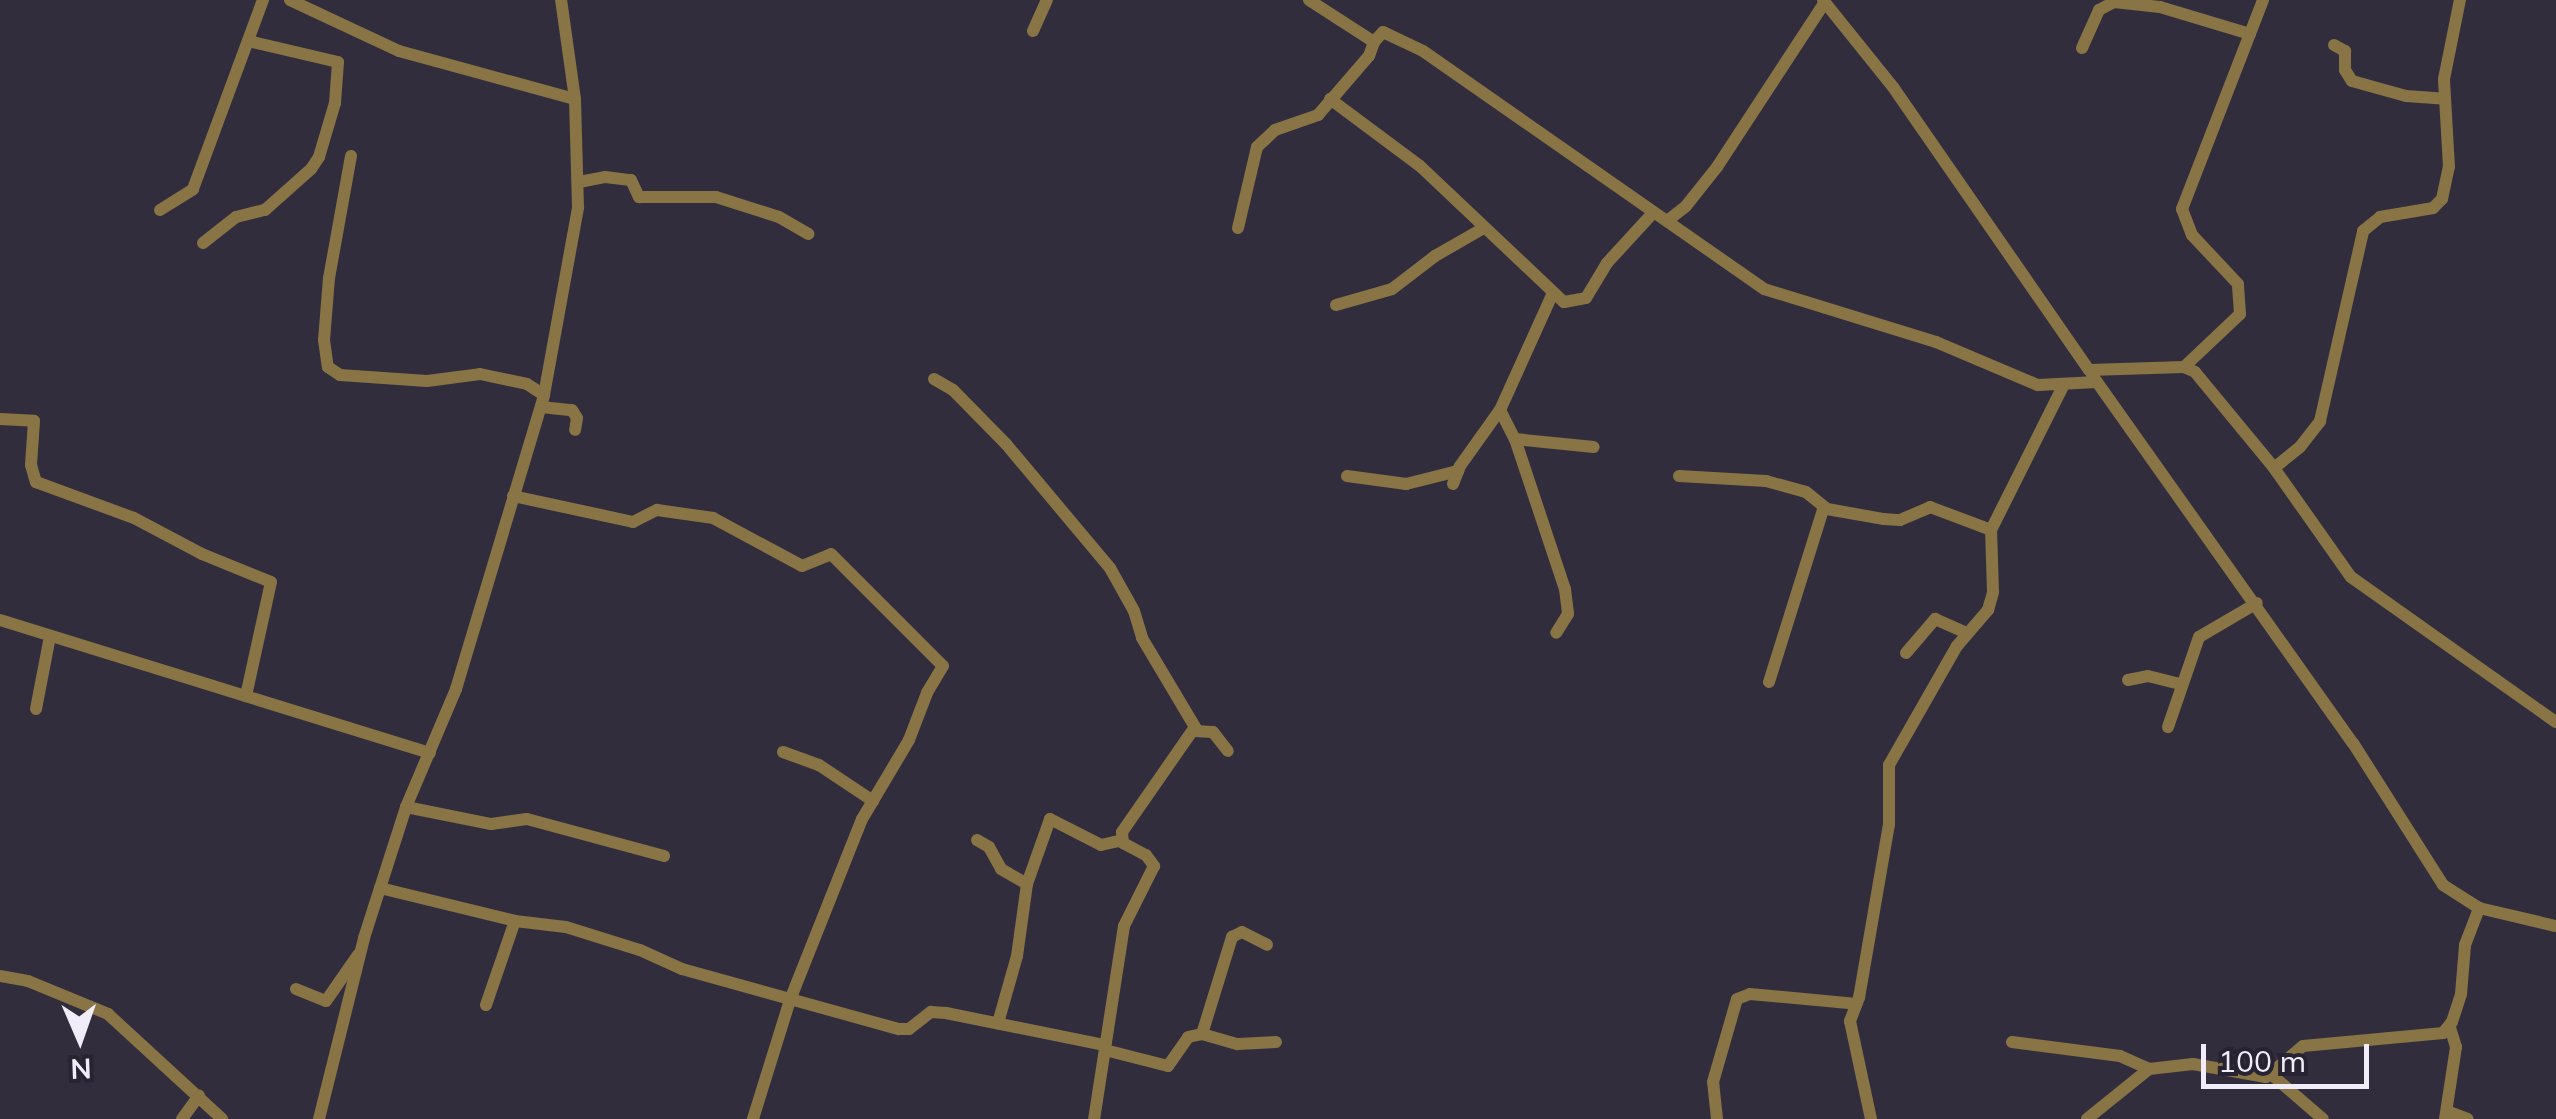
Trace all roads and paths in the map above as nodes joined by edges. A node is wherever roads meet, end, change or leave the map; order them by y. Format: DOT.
graph roads {
  1 [pos="263,0"];
  2 [pos="290,0"];
  3 [pos="561,0"];
  4 [pos="1046,0"];
  5 [pos="1309,0"];
  6 [pos="2263,0"];
  7 [pos="2460,0"];
  8 [pos="1824,1"];
  9 [pos="1033,31"];
  10 [pos="2250,34"];
  11 [pos="248,41"];
  12 [pos="1374,42"];
  13 [pos="2334,45"];
  14 [pos="2082,48"];
  15 [pos="574,98"];
  16 [pos="1330,99"];
  17 [pos="2445,99"];
  18 [pos="351,156"];
  19 [pos="579,182"];
  20 [pos="160,210"];
  21 [pos="1652,214"];
  22 [pos="1666,221"];
  23 [pos="1238,228"];
  24 [pos="1482,229"];
  25 [pos="809,234"];
  26 [pos="203,242"];
  27 [pos="1552,294"];
  28 [pos="1336,305"];
  29 [pos="2184,367"];
  30 [pos="2093,376"];
  31 [pos="934,379"];
  32 [pos="2064,386"];
  33 [pos="543,401"];
  34 [pos="1500,410"];
  35 [pos="0,419"];
  36 [pos="574,430"];
  37 [pos="1515,439"];
  38 [pos="1594,447"];
  39 [pos="2274,468"];
  40 [pos="1347,476"];
  41 [pos="1679,476"];
  42 [pos="513,496"];
  43 [pos="1824,507"];
  44 [pos="1991,530"];
  45 [pos="2257,603"];
  46 [pos="0,620"];
  47 [pos="1966,633"];
  48 [pos="1556,634"];
  49 [pos="50,636"];
  50 [pos="1906,653"];
  51 [pos="2128,680"];
  52 [pos="1768,682"];
  53 [pos="2180,684"];
  54 [pos="246,696"];
  55 [pos="36,709"];
  56 [pos="2556,722"];
  57 [pos="2168,727"];
  58 [pos="1194,731"];
  59 [pos="783,752"];
  60 [pos="1228,752"];
  61 [pos="430,753"];
  62 [pos="872,801"];
  63 [pos="406,807"];
  64 [pos="976,840"];
  65 [pos="1122,840"];
  66 [pos="664,856"];
  67 [pos="1028,884"];
  68 [pos="380,888"];
  69 [pos="2479,908"];
  70 [pos="515,920"];
  71 [pos="2556,926"];
  72 [pos="1267,945"];
  73 [pos="360,954"];
  74 [pos="0,976"];
  75 [pos="296,989"];
  76 [pos="790,1000"];
  77 [pos="1857,1004"];
  78 [pos="486,1005"];
  79 [pos="998,1023"];
  80 [pos="2450,1027"];
  81 [pos="1202,1034"];
  82 [pos="1276,1042"];
  83 [pos="2012,1042"];
  84 [pos="1105,1048"];
  85 [pos="2149,1068"];
  86 [pos="2272,1075"];
  87 [pos="199,1096"];
  88 [pos="2446,1115"];
  89 [pos="182,1119"];
  90 [pos="222,1119"];
  91 [pos="318,1119"];
  92 [pos="753,1119"];
  93 [pos="1094,1119"];
  94 [pos="1717,1119"];
  95 [pos="1871,1119"];
  96 [pos="2087,1119"];
  97 [pos="2323,1119"];
  98 [pos="2468,1119"];
  1 -- 11 [label="street"];
  2 -- 15 [label="street"];
  3 -- 15 [label="street"];
  4 -- 9 [label="street"];
  5 -- 12 [label="street"];
  6 -- 10 [label="street"];
  7 -- 17 [label="street"];
  8 -- 22 [label="street"];
  8 -- 30 [label="street"];
  10 -- 14 [label="street"];
  10 -- 29 [label="street"];
  11 -- 20 [label="street"];
  11 -- 26 [label="street"];
  12 -- 16 [label="street"];
  12 -- 21 [label="street"];
  13 -- 17 [label="street"];
  15 -- 19 [label="street"];
  16 -- 23 [label="street"];
  16 -- 24 [label="street"];
  17 -- 39 [label="street"];
  18 -- 33 [label="street"];
  19 -- 25 [label="street"];
  19 -- 33 [label="street"];
  21 -- 22 [label="street"];
  21 -- 27 [label="street"];
  22 -- 32 [label="street"];
  24 -- 27 [label="street"];
  24 -- 28 [label="street"];
  27 -- 34 [label="street"];
  29 -- 30 [label="street"];
  29 -- 39 [label="street"];
  30 -- 32 [label="street"];
  30 -- 45 [label="street"];
  31 -- 58 [label="street"];
  32 -- 44 [label="street"];
  33 -- 36 [label="street"];
  33 -- 42 [label="street"];
  34 -- 37 [label="street"];
  34 -- 40 [label="street"];
  35 -- 54 [label="street"];
  37 -- 38 [label="street"];
  37 -- 48 [label="street"];
  39 -- 56 [label="street"];
  41 -- 43 [label="street"];
  42 -- 61 [label="street"];
  42 -- 62 [label="street"];
  43 -- 44 [label="street"];
  43 -- 52 [label="street"];
  44 -- 47 [label="street"];
  45 -- 53 [label="street"];
  45 -- 69 [label="street"];
  46 -- 49 [label="street"];
  47 -- 50 [label="street"];
  47 -- 77 [label="street"];
  49 -- 54 [label="street"];
  49 -- 55 [label="street"];
  51 -- 53 [label="street"];
  53 -- 57 [label="street"];
  54 -- 61 [label="street"];
  58 -- 60 [label="street"];
  58 -- 65 [label="street"];
  59 -- 62 [label="street"];
  61 -- 63 [label="street"];
  62 -- 76 [label="street"];
  63 -- 66 [label="street"];
  63 -- 68 [label="street"];
  64 -- 67 [label="street"];
  65 -- 67 [label="street"];
  65 -- 84 [label="street"];
  67 -- 79 [label="street"];
  68 -- 70 [label="street"];
  68 -- 73 [label="street"];
  69 -- 71 [label="street"];
  69 -- 80 [label="street"];
  70 -- 76 [label="street"];
  70 -- 78 [label="street"];
  72 -- 81 [label="street"];
  73 -- 75 [label="street"];
  73 -- 91 [label="street"];
  74 -- 87 [label="street"];
  76 -- 79 [label="street"];
  76 -- 92 [label="street"];
  77 -- 94 [label="street"];
  77 -- 95 [label="street"];
  79 -- 84 [label="street"];
  80 -- 86 [label="street"];
  80 -- 88 [label="street"];
  81 -- 82 [label="street"];
  81 -- 84 [label="street"];
  83 -- 85 [label="street"];
  84 -- 93 [label="street"];
  85 -- 86 [label="street"];
  85 -- 96 [label="street"];
  86 -- 97 [label="street"];
  87 -- 89 [label="street"];
  87 -- 90 [label="street"];
  88 -- 98 [label="street"];
}
